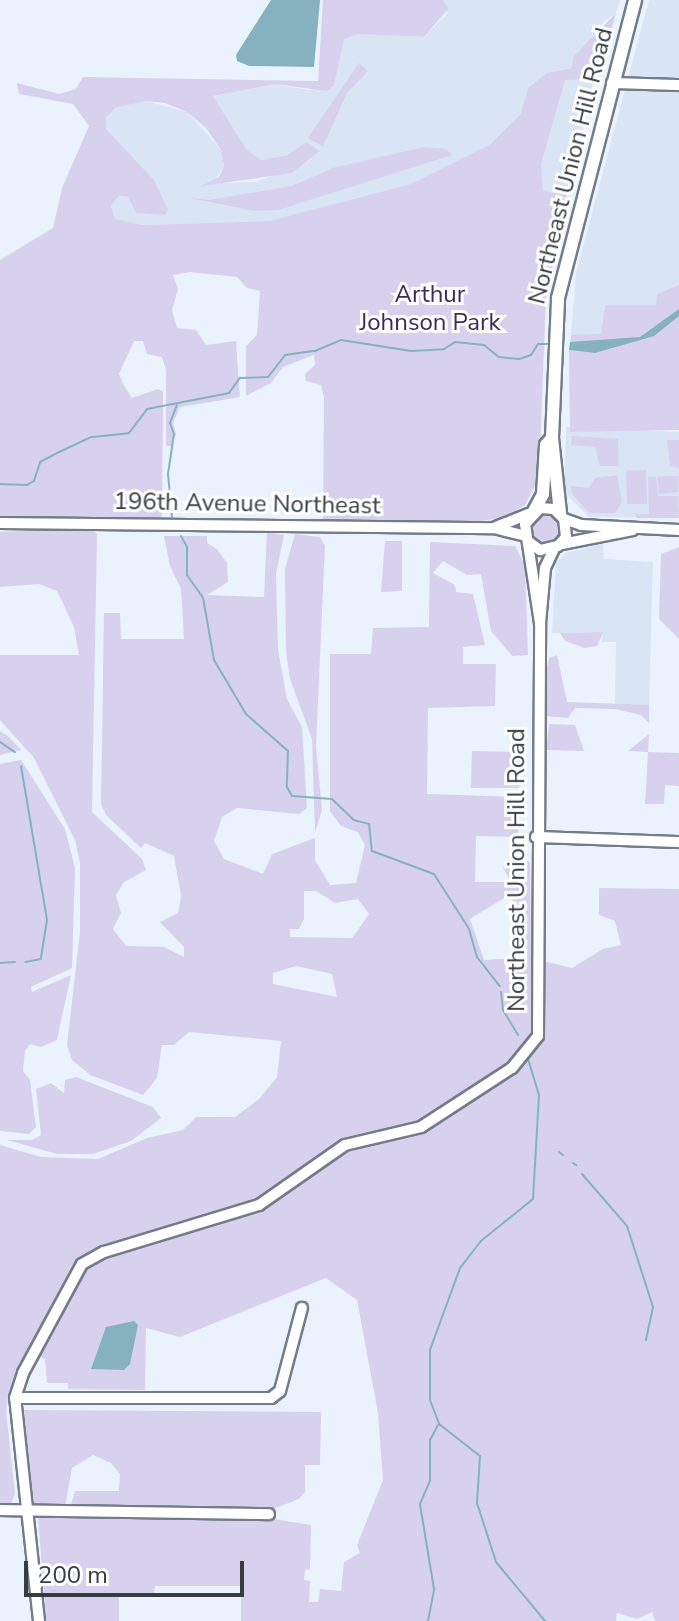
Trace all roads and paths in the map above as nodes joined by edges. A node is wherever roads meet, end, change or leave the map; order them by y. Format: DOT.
graph roads {
  1 [pos="635,0"];
  2 [pos="612,83"];
  3 [pos="679,85"];
  4 [pos="552,438"];
  5 [pos="532,512"];
  6 [pos="562,516"];
  7 [pos="0,523"];
  8 [pos="494,528"];
  9 [pos="633,530"];
  10 [pos="679,530"];
  11 [pos="527,539"];
  12 [pos="556,548"];
  13 [pos="540,623"];
  14 [pos="536,837"];
  15 [pos="679,842"];
  16 [pos="302,1308"];
  17 [pos="15,1398"];
  18 [pos="0,1510"];
  19 [pos="25,1510"];
  20 [pos="269,1514"];
  21 [pos="39,1621"];
  1 -- 2 [label="main road, Northeast Union Hill Road"];
  2 -- 3 [label="street"];
  2 -- 4 [label="main road, Northeast Union Hill Road"];
  4 -- 5 [label="main road, Northeast Union Hill Road"];
  4 -- 6 [label="main road, Northeast Union Hill Road"];
  5 -- 6 [label="street"];
  5 -- 8 [label="street, 196th Avenue Northeast"];
  5 -- 11 [label="street"];
  6 -- 9 [label="street"];
  6 -- 12 [label="street"];
  7 -- 8 [label="street, 196th Avenue Northeast"];
  8 -- 11 [label="street, 196th Avenue Northeast"];
  9 -- 10 [label="street"];
  9 -- 12 [label="street"];
  11 -- 12 [label="street"];
  11 -- 13 [label="street, Northeast Union Hill Road"];
  12 -- 13 [label="street, Northeast Union Hill Road"];
  13 -- 14 [label="street, Northeast Union Hill Road"];
  14 -- 15 [label="street"];
  14 -- 17 [label="street, Northeast Union Hill Road"];
  16 -- 17 [label="street"];
  17 -- 19 [label="street, Northeast Union Hill Road"];
  18 -- 19 [label="street"];
  19 -- 20 [label="street"];
  19 -- 21 [label="street, Northeast Union Hill Road"];
}
